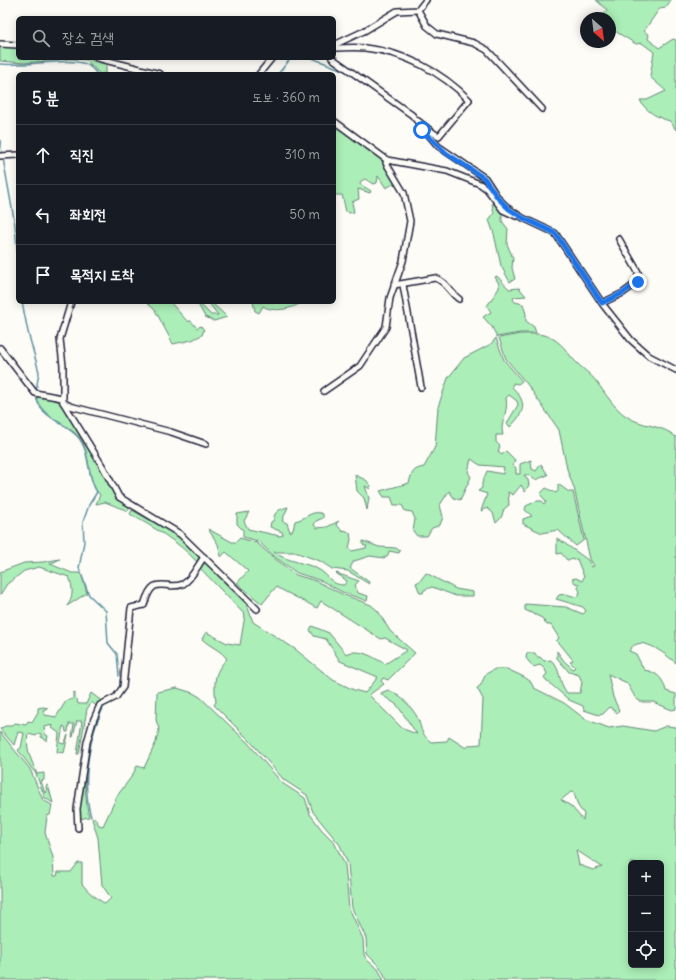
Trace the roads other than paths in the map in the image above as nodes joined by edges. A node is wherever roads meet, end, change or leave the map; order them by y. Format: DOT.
graph roads {
  1 [pos="426,0"];
  2 [pos="418,10"];
  3 [pos="336,43"];
  4 [pos="0,44"];
  5 [pos="16,45"];
  6 [pos="336,48"];
  7 [pos="104,60"];
  8 [pos="270,60"];
  9 [pos="335,60"];
  10 [pos="152,72"];
  11 [pos="261,72"];
  12 [pos="542,110"];
  13 [pos="412,115"];
  14 [pos="336,122"];
  15 [pos="16,155"];
  16 [pos="1,156"];
  17 [pos="387,160"];
  18 [pos="523,218"];
  19 [pos="618,239"];
  20 [pos="394,285"];
  21 [pos="403,285"];
  22 [pos="460,299"];
  23 [pos="602,303"];
  24 [pos="70,304"];
  25 [pos="0,348"];
  26 [pos="676,370"];
  27 [pos="421,387"];
  28 [pos="324,391"];
  29 [pos="62,400"];
  30 [pos="206,444"];
  31 [pos="204,557"];
  32 [pos="256,609"];
  33 [pos="78,828"];
  1 -- 2 [label="street"];
  2 -- 3 [label="street"];
  2 -- 12 [label="street"];
  4 -- 5 [label="street"];
  6 -- 13 [label="street"];
  7 -- 10 [label="street"];
  8 -- 11 [label="street"];
  9 -- 13 [label="street"];
  13 -- 18 [label="street"];
  14 -- 17 [label="street"];
  15 -- 16 [label="street"];
  17 -- 18 [label="street"];
  17 -- 20 [label="street"];
  18 -- 23 [label="street"];
  19 -- 23 [label="street"];
  20 -- 21 [label="street"];
  20 -- 28 [label="street"];
  21 -- 22 [label="street"];
  21 -- 27 [label="street"];
  23 -- 26 [label="street"];
  24 -- 29 [label="street"];
  25 -- 29 [label="street"];
  29 -- 30 [label="street"];
  29 -- 31 [label="street"];
  31 -- 32 [label="street"];
  31 -- 33 [label="street"];
}
